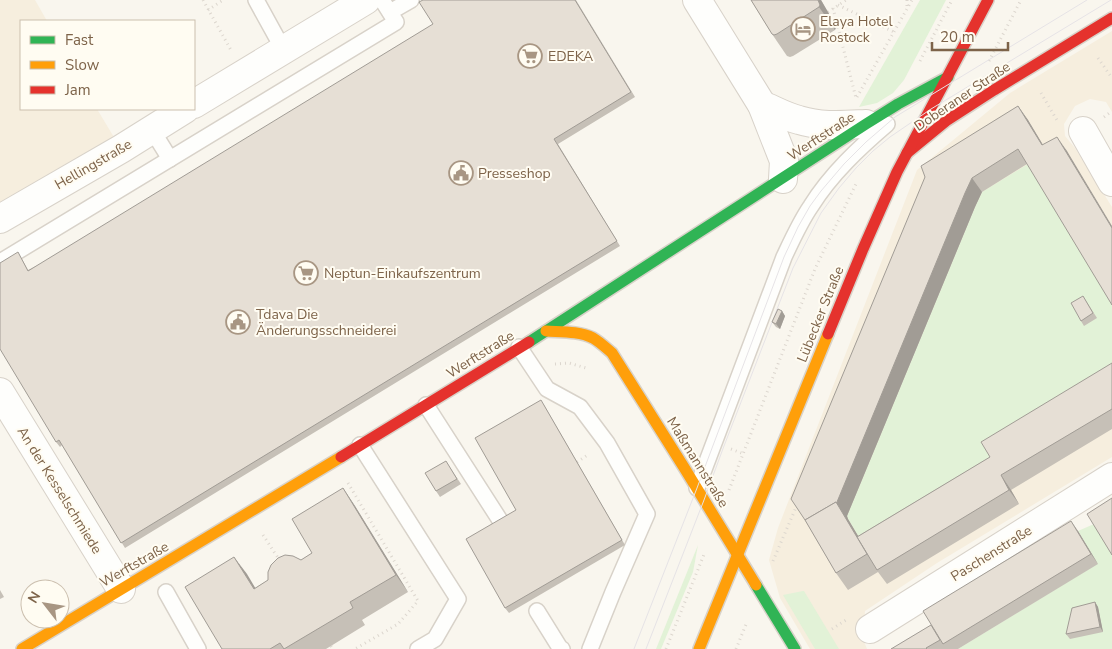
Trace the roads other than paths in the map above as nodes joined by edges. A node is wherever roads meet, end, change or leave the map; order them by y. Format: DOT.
graph roads {
  1 [pos="256,0"];
  2 [pos="366,0"];
  3 [pos="411,0"];
  4 [pos="697,0"];
  5 [pos="988,0"];
  6 [pos="386,6"];
  7 [pos="1112,18"];
  8 [pos="283,49"];
  9 [pos="946,82"];
  10 [pos="195,103"];
  11 [pos="762,105"];
  12 [pos="184,110"];
  13 [pos="866,124"];
  14 [pos="152,130"];
  15 [pos="1083,131"];
  16 [pos="907,153"];
  17 [pos="170,159"];
  18 [pos="783,179"];
  19 [pos="1112,182"];
  20 [pos="0,219"];
  21 [pos="0,262"];
  22 [pos="546,331"];
  23 [pos="520,347"];
  24 [pos="2,399"];
  25 [pos="426,405"];
  26 [pos="360,445"];
  27 [pos="1112,478"];
  28 [pos="697,488"];
  29 [pos="503,524"];
  30 [pos="738,556"];
  31 [pos="121,589"];
  32 [pos="166,592"];
  33 [pos="538,612"];
  34 [pos="870,629"];
  35 [pos="22,649"];
  36 [pos="198,649"];
  37 [pos="418,649"];
  38 [pos="562,649"];
  39 [pos="590,649"];
  40 [pos="699,649"];
  41 [pos="795,649"];
  1 -- 8 [label="lane"];
  2 -- 8 [label="street"];
  3 -- 6 [label="lane"];
  4 -- 11 [label="street"];
  5 -- 9 [label="street, Lübecker Straße"];
  6 -- 17 [label="lane"];
  7 -- 16 [label="street, Doberaner Straße"];
  8 -- 10 [label="street"];
  9 -- 13 [label="street, Werftstraße"];
  9 -- 16 [label="street, Lübecker Straße"];
  9 -- 28 [label="lane"];
  11 -- 13 [label="street"];
  11 -- 18 [label="street"];
  12 -- 14 [label="street, Hellingstraße"];
  13 -- 18 [label="street, Werftstraße"];
  14 -- 17 [label="lane"];
  14 -- 20 [label="street, Hellingstraße"];
  15 -- 19 [label="street"];
  16 -- 30 [label="street, Lübecker Straße"];
  17 -- 21 [label="lane"];
  18 -- 22 [label="street, Werftstraße"];
  22 -- 23 [label="street, Werftstraße"];
  22 -- 28 [label="street, Maßmannstraße"];
  23 -- 25 [label="street, Werftstraße"];
  23 -- 39 [label="lane"];
  24 -- 31 [label="street, An der Kesselschmiede"];
  25 -- 26 [label="street, Werftstraße"];
  25 -- 29 [label="lane"];
  26 -- 31 [label="street, Werftstraße"];
  26 -- 37 [label="lane"];
  27 -- 34 [label="street, Paschenstraße"];
  28 -- 30 [label="street, Maßmannstraße"];
  30 -- 40 [label="street, Lübecker Straße"];
  30 -- 41 [label="street, Maßmannstraße"];
  31 -- 35 [label="street, Werftstraße"];
  32 -- 36 [label="lane"];
  33 -- 38 [label="lane"];
}
